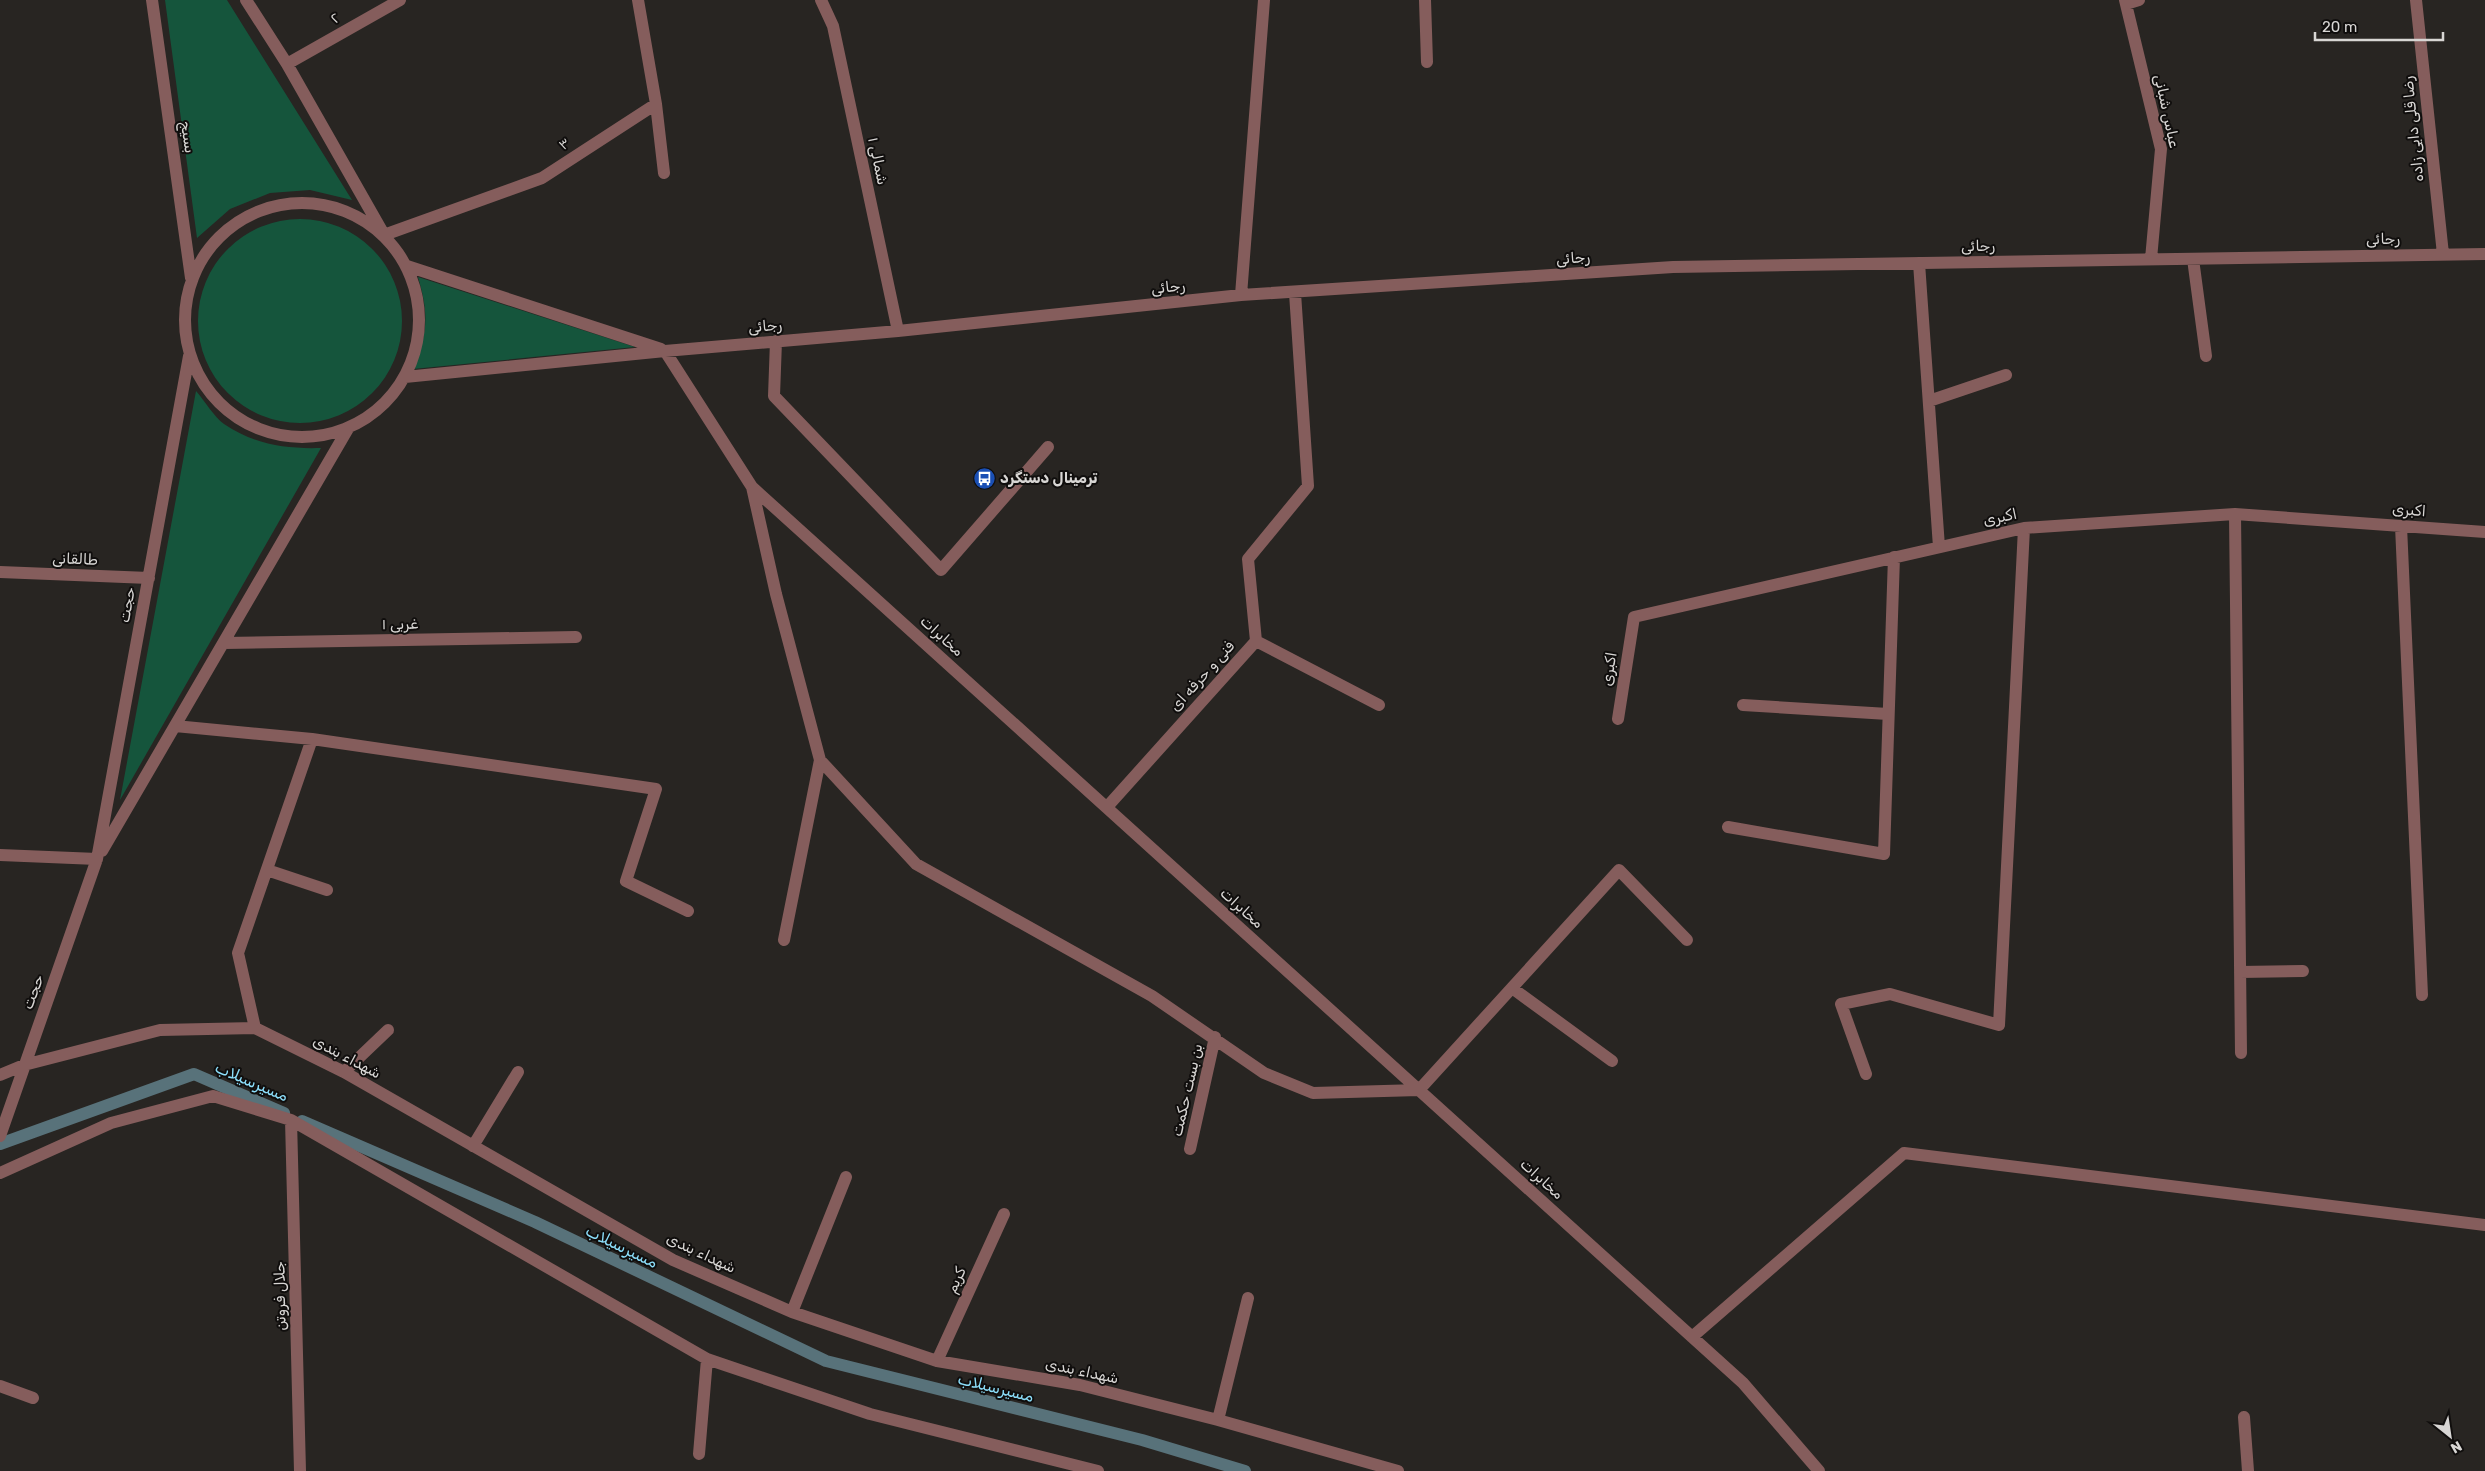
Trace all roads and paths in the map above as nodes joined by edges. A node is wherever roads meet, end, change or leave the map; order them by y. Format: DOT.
graph roads {
  1 [pos="152,0"];
  2 [pos="246,0"];
  3 [pos="400,0"];
  4 [pos="638,0"];
  5 [pos="821,0"];
  6 [pos="1264,0"];
  7 [pos="1425,0"];
  8 [pos="2139,0"];
  9 [pos="2416,0"];
  10 [pos="2126,2"];
  11 [pos="1427,62"];
  12 [pos="287,64"];
  13 [pos="656,104"];
  14 [pos="664,173"];
  15 [pos="384,236"];
  16 [pos="2443,254"];
  17 [pos="2485,254"];
  18 [pos="2151,259"];
  19 [pos="2193,259"];
  20 [pos="1919,263"];
  21 [pos="407,266"];
  22 [pos="191,278"];
  23 [pos="1296,293"];
  24 [pos="1241,295"];
  25 [pos="898,331"];
  26 [pos="776,341"];
  27 [pos="666,351"];
  28 [pos="189,356"];
  29 [pos="2206,356"];
  30 [pos="2006,375"];
  31 [pos="405,377"];
  32 [pos="1929,401"];
  33 [pos="349,428"];
  34 [pos="1048,447"];
  35 [pos="752,487"];
  36 [pos="2236,514"];
  37 [pos="2401,526"];
  38 [pos="2024,528"];
  39 [pos="2485,532"];
  40 [pos="1939,546"];
  41 [pos="1894,557"];
  42 [pos="0,572"];
  43 [pos="149,578"];
  44 [pos="576,637"];
  45 [pos="1256,641"];
  46 [pos="224,643"];
  47 [pos="1379,705"];
  48 [pos="1744,705"];
  49 [pos="1888,714"];
  50 [pos="1618,719"];
  51 [pos="175,726"];
  52 [pos="312,739"];
  53 [pos="820,760"];
  54 [pos="1107,807"];
  55 [pos="1728,827"];
  56 [pos="0,855"];
  57 [pos="98,859"];
  58 [pos="267,870"];
  59 [pos="327,890"];
  60 [pos="688,912"];
  61 [pos="784,940"];
  62 [pos="1687,940"];
  63 [pos="2303,970"];
  64 [pos="2240,972"];
  65 [pos="1512,988"];
  66 [pos="2422,995"];
  67 [pos="256,1028"];
  68 [pos="388,1030"];
  69 [pos="1215,1038"];
  70 [pos="2241,1053"];
  71 [pos="1612,1061"];
  72 [pos="24,1065"];
  73 [pos="344,1072"];
  74 [pos="518,1072"];
  75 [pos="1866,1074"];
  76 [pos="0,1075"];
  77 [pos="1419,1090"];
  78 [pos="291,1120"];
  79 [pos="0,1136"];
  80 [pos="473,1146"];
  81 [pos="1190,1149"];
  82 [pos="0,1173"];
  83 [pos="846,1177"];
  84 [pos="1004,1214"];
  85 [pos="2485,1225"];
  86 [pos="1248,1298"];
  87 [pos="792,1312"];
  88 [pos="1692,1337"];
  89 [pos="707,1359"];
  90 [pos="937,1361"];
  91 [pos="0,1386"];
  92 [pos="33,1398"];
  93 [pos="2244,1417"];
  94 [pos="1218,1420"];
  95 [pos="699,1454"];
  96 [pos="300,1471"];
  97 [pos="1098,1471"];
  98 [pos="1398,1471"];
  99 [pos="1819,1471"];
  100 [pos="2248,1471"];
  1 -- 22 [label="street, بسیج"];
  2 -- 12 [label="street"];
  3 -- 12 [label="street, ۲"];
  4 -- 13 [label="street"];
  5 -- 25 [label="street, ۱ شمالی"];
  6 -- 24 [label="street"];
  7 -- 11 [label="street"];
  8 -- 10 [label="street"];
  9 -- 16 [label="street, رضا قلی دایی زاده"];
  10 -- 18 [label="street, عباس شبانی"];
  12 -- 15 [label="street"];
  13 -- 14 [label="street"];
  13 -- 15 [label="street, ۳"];
  15 -- 21 [label="street"];
  15 -- 22 [label="street"];
  16 -- 17 [label="street, رجائی"];
  16 -- 19 [label="street, رجائی"];
  18 -- 19 [label="street, رجائی"];
  18 -- 20 [label="street, رجائی"];
  19 -- 29 [label="street"];
  20 -- 23 [label="street, رجائی"];
  20 -- 32 [label="street"];
  21 -- 27 [label="street"];
  21 -- 31 [label="street"];
  22 -- 28 [label="street"];
  23 -- 24 [label="street, رجائی"];
  23 -- 45 [label="street, فنی و حرفه ای"];
  24 -- 25 [label="street, رجائی"];
  25 -- 26 [label="street, رجائی"];
  26 -- 27 [label="street, رجائی"];
  26 -- 34 [label="street"];
  27 -- 31 [label="street, رجائی"];
  27 -- 35 [label="street, مخابرات"];
  28 -- 33 [label="street"];
  28 -- 43 [label="street, حجت"];
  30 -- 32 [label="street"];
  31 -- 33 [label="street"];
  32 -- 40 [label="street"];
  33 -- 46 [label="street, حجت"];
  35 -- 53 [label="street"];
  35 -- 54 [label="street, مخابرات"];
  36 -- 37 [label="street, اکبری"];
  36 -- 38 [label="street, اکبری"];
  36 -- 64 [label="street"];
  37 -- 39 [label="street, اکبری"];
  37 -- 66 [label="street"];
  38 -- 40 [label="street, اکبری"];
  38 -- 75 [label="street"];
  40 -- 41 [label="street, اکبری"];
  41 -- 49 [label="street"];
  41 -- 50 [label="street, اکبری"];
  42 -- 43 [label="street, طالقانی"];
  43 -- 57 [label="street, حجت"];
  44 -- 46 [label="street, ۱ غربی"];
  45 -- 47 [label="street"];
  45 -- 54 [label="street, فنی و حرفه ای"];
  46 -- 51 [label="street, حجت"];
  48 -- 49 [label="street"];
  49 -- 55 [label="street"];
  51 -- 52 [label="street"];
  51 -- 57 [label="street, حجت"];
  52 -- 58 [label="street"];
  52 -- 60 [label="street"];
  53 -- 61 [label="street"];
  53 -- 69 [label="street"];
  54 -- 77 [label="street, مخابرات"];
  56 -- 57 [label="street"];
  57 -- 72 [label="street, حجت"];
  58 -- 59 [label="street"];
  58 -- 67 [label="street"];
  62 -- 65 [label="street"];
  63 -- 64 [label="street"];
  64 -- 70 [label="street"];
  65 -- 71 [label="street"];
  65 -- 77 [label="street"];
  67 -- 72 [label="street, شهداء بندی"];
  67 -- 73 [label="street, شهداء بندی"];
  68 -- 73 [label="street"];
  69 -- 77 [label="street"];
  69 -- 81 [label="street, بن بست حکمت"];
  72 -- 76 [label="street, شهداء بندی"];
  72 -- 79 [label="street, حجت"];
  73 -- 80 [label="street, شهداء بندی"];
  74 -- 80 [label="street"];
  77 -- 88 [label="street, مخابرات"];
  78 -- 82 [label="street"];
  78 -- 89 [label="street"];
  78 -- 96 [label="street, جلال فروتن"];
  80 -- 87 [label="street, شهداء بندی"];
  83 -- 87 [label="street"];
  84 -- 90 [label="street, کریم"];
  85 -- 88 [label="street"];
  86 -- 94 [label="street"];
  87 -- 90 [label="street, شهداء بندی"];
  88 -- 99 [label="street, مخابرات"];
  89 -- 95 [label="street"];
  89 -- 97 [label="street"];
  90 -- 94 [label="street, شهداء بندی"];
  91 -- 92 [label="street"];
  93 -- 100 [label="street"];
  94 -- 98 [label="street, شهداء بندی"];
}
